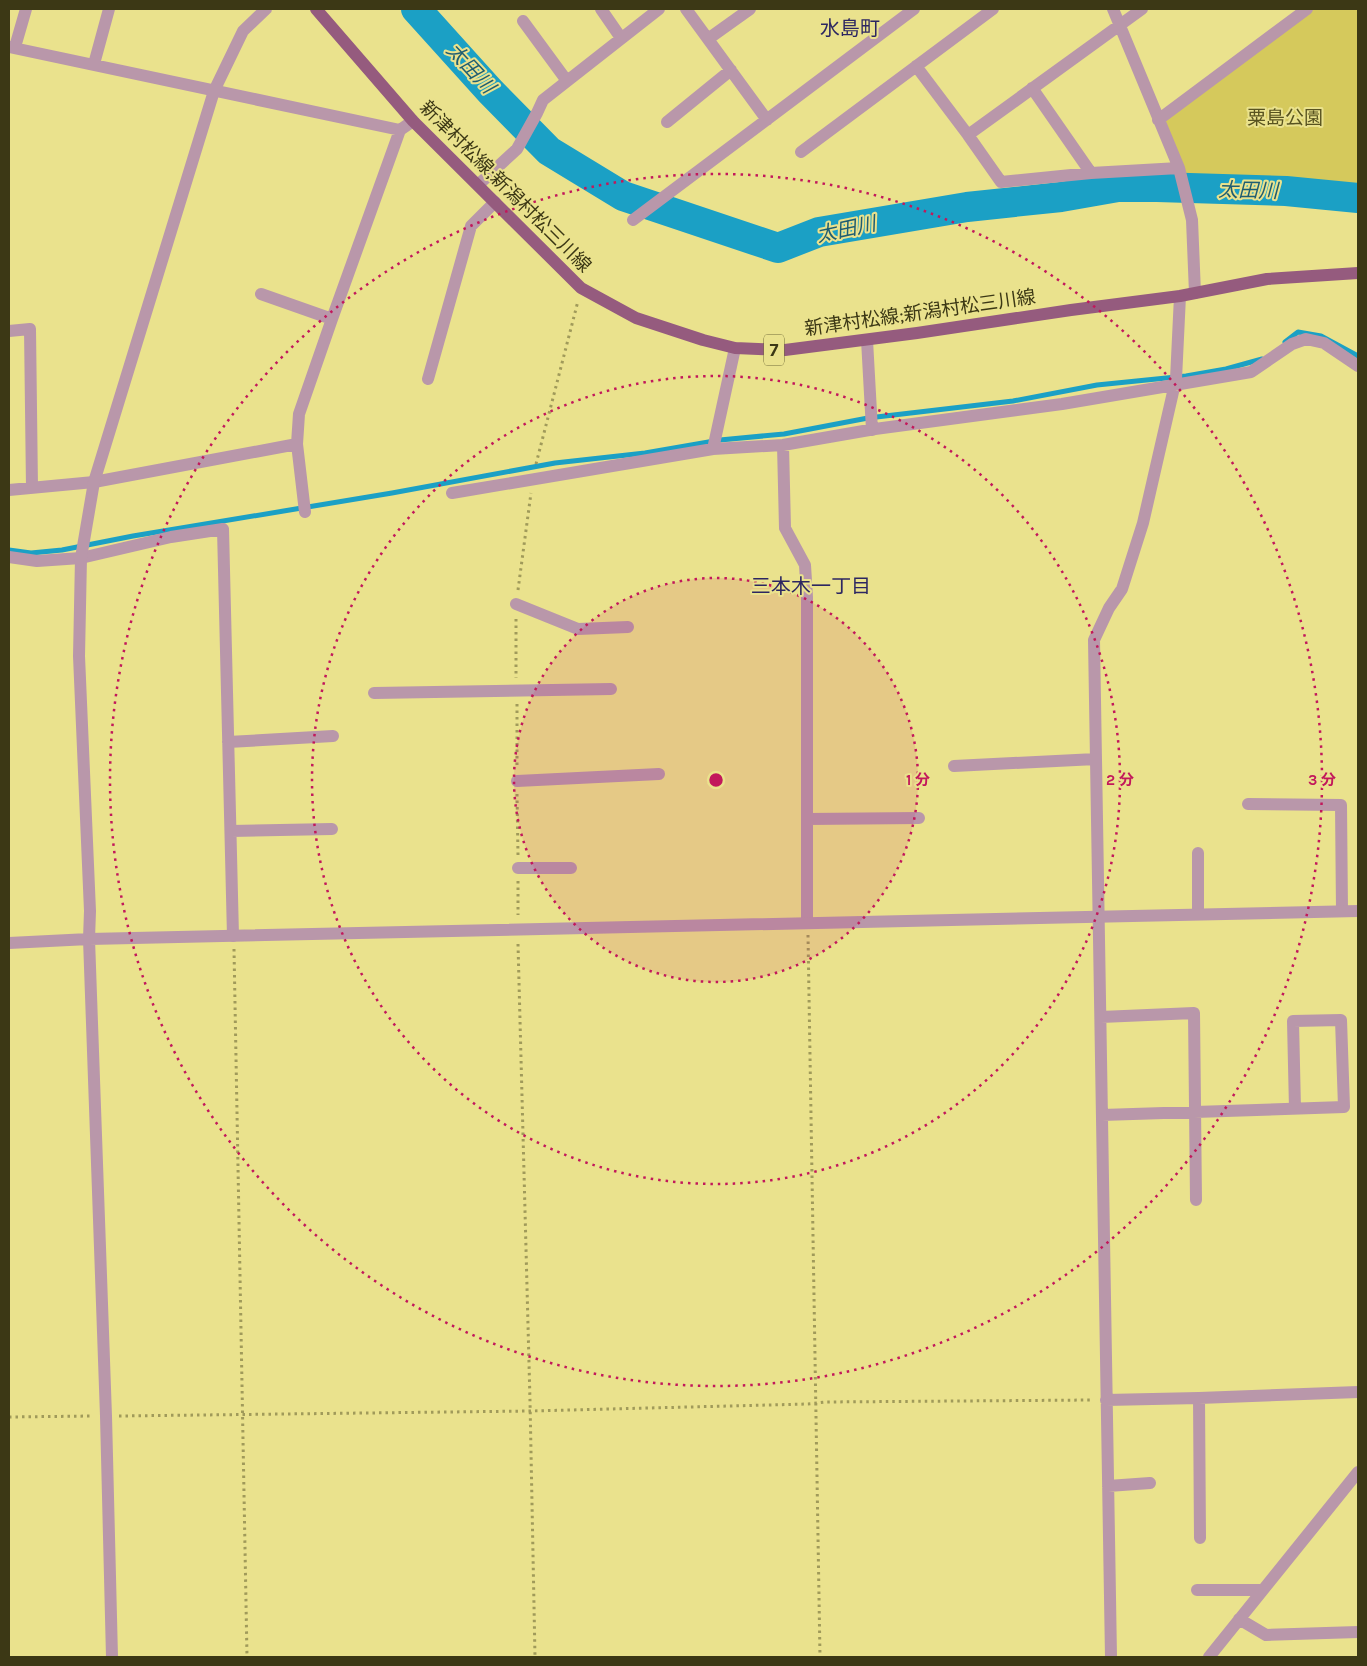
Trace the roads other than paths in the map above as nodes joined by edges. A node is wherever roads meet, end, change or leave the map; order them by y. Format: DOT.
graph roads {
  1 [pos="26,9"];
  2 [pos="109,9"];
  3 [pos="266,9"];
  4 [pos="316,9"];
  5 [pos="601,9"];
  6 [pos="659,9"];
  7 [pos="686,9"];
  8 [pos="750,9"];
  9 [pos="914,9"];
  10 [pos="993,9"];
  11 [pos="1113,9"];
  12 [pos="1142,9"];
  13 [pos="1307,9"];
  14 [pos="523,21"];
  15 [pos="1119,25"];
  16 [pos="621,38"];
  17 [pos="708,39"];
  18 [pos="12,47"];
  19 [pos="94,64"];
  20 [pos="916,66"];
  21 [pos="731,70"];
  22 [pos="567,81"];
  23 [pos="1032,88"];
  24 [pos="214,90"];
  25 [pos="767,120"];
  26 [pos="1158,120"];
  27 [pos="413,121"];
  28 [pos="667,122"];
  29 [pos="400,130"];
  30 [pos="968,135"];
  31 [pos="800,152"];
  32 [pos="1179,168"];
  33 [pos="1091,173"];
  34 [pos="478,185"];
  35 [pos="495,202"];
  36 [pos="633,220"];
  37 [pos="1358,272"];
  38 [pos="1195,293"];
  39 [pos="261,294"];
  40 [pos="1180,296"];
  41 [pos="332,319"];
  42 [pos="9,331"];
  43 [pos="867,340"];
  44 [pos="735,348"];
  45 [pos="1358,366"];
  46 [pos="428,379"];
  47 [pos="1175,385"];
  48 [pos="872,430"];
  49 [pos="297,444"];
  50 [pos="783,444"];
  51 [pos="713,449"];
  52 [pos="94,482"];
  53 [pos="32,488"];
  54 [pos="9,490"];
  55 [pos="452,493"];
  56 [pos="305,512"];
  57 [pos="9,557"];
  58 [pos="81,558"];
  59 [pos="516,604"];
  60 [pos="628,627"];
  61 [pos="611,689"];
  62 [pos="374,693"];
  63 [pos="333,736"];
  64 [pos="228,742"];
  65 [pos="1096,760"];
  66 [pos="954,766"];
  67 [pos="659,774"];
  68 [pos="517,780"];
  69 [pos="1248,804"];
  70 [pos="919,818"];
  71 [pos="807,819"];
  72 [pos="332,829"];
  73 [pos="231,831"];
  74 [pos="1198,853"];
  75 [pos="518,868"];
  76 [pos="570,868"];
  77 [pos="1342,911"];
  78 [pos="1358,911"];
  79 [pos="1198,914"];
  80 [pos="1099,917"];
  81 [pos="807,923"];
  82 [pos="234,936"];
  83 [pos="90,939"];
  84 [pos="9,943"];
  85 [pos="1101,1017"];
  86 [pos="1295,1109"];
  87 [pos="1194,1112"];
  88 [pos="1102,1115"];
  89 [pos="1196,1200"];
  90 [pos="1358,1392"];
  91 [pos="1199,1398"];
  92 [pos="1106,1400"];
  93 [pos="1358,1472"];
  94 [pos="1150,1483"];
  95 [pos="1108,1486"];
  96 [pos="1200,1538"];
  97 [pos="1198,1590"];
  98 [pos="1262,1590"];
  99 [pos="1239,1618"];
  100 [pos="1358,1632"];
  101 [pos="112,1657"];
  102 [pos="1111,1657"];
  103 [pos="1209,1657"];
  1 -- 18 [label="street"];
  2 -- 19 [label="street"];
  3 -- 24 [label="street"];
  4 -- 27 [label="main road, 新津村松線;新潟村松三川線 / 7"];
  5 -- 16 [label="street"];
  6 -- 16 [label="street"];
  7 -- 17 [label="street"];
  8 -- 17 [label="street"];
  9 -- 25 [label="street"];
  10 -- 20 [label="street"];
  11 -- 15 [label="street"];
  12 -- 15 [label="street"];
  13 -- 26 [label="street"];
  14 -- 22 [label="street"];
  15 -- 23 [label="street"];
  15 -- 26 [label="street"];
  16 -- 22 [label="street"];
  17 -- 21 [label="street"];
  18 -- 19 [label="street"];
  19 -- 24 [label="street"];
  20 -- 30 [label="street"];
  20 -- 31 [label="street"];
  21 -- 25 [label="street"];
  21 -- 28 [label="street"];
  22 -- 34 [label="street"];
  23 -- 30 [label="street"];
  23 -- 33 [label="street"];
  24 -- 29 [label="street"];
  24 -- 52 [label="street"];
  25 -- 36 [label="street"];
  26 -- 32 [label="street"];
  27 -- 29 [label="street"];
  27 -- 34 [label="main road, 新津村松線;新潟村松三川線 / 7"];
  29 -- 41 [label="street"];
  30 -- 33 [label="street"];
  32 -- 33 [label="street"];
  32 -- 38 [label="street"];
  34 -- 35 [label="main road, 新津村松線;新潟村松三川線 / 7"];
  35 -- 44 [label="main road, 新津村松線;新潟村松三川線 / 7"];
  35 -- 46 [label="street"];
  37 -- 38 [label="main road, 新津村松線;新潟村松三川線 / 7"];
  38 -- 40 [label="main road, 新津村松線;新潟村松三川線 / 7"];
  39 -- 41 [label="street"];
  40 -- 43 [label="main road, 新津村松線;新潟村松三川線 / 7"];
  40 -- 47 [label="street"];
  41 -- 49 [label="street"];
  42 -- 53 [label="street"];
  43 -- 44 [label="main road, 新津村松線;新潟村松三川線 / 7"];
  43 -- 48 [label="street"];
  44 -- 51 [label="street"];
  45 -- 47 [label="street"];
  47 -- 48 [label="street"];
  47 -- 65 [label="street"];
  48 -- 50 [label="street"];
  49 -- 52 [label="street"];
  49 -- 56 [label="street"];
  50 -- 51 [label="street"];
  50 -- 71 [label="street"];
  51 -- 55 [label="street"];
  52 -- 53 [label="street"];
  52 -- 58 [label="street"];
  53 -- 54 [label="street"];
  57 -- 58 [label="street"];
  58 -- 64 [label="street"];
  58 -- 83 [label="street"];
  59 -- 60 [label="street"];
  61 -- 62 [label="street"];
  63 -- 64 [label="street"];
  64 -- 73 [label="street"];
  65 -- 66 [label="street"];
  65 -- 80 [label="street"];
  67 -- 68 [label="street"];
  69 -- 77 [label="street"];
  70 -- 71 [label="street"];
  71 -- 81 [label="street"];
  72 -- 73 [label="street"];
  73 -- 82 [label="street"];
  74 -- 79 [label="street"];
  75 -- 76 [label="street"];
  77 -- 78 [label="street"];
  77 -- 79 [label="street"];
  79 -- 80 [label="street"];
  80 -- 81 [label="street"];
  80 -- 85 [label="street"];
  81 -- 82 [label="street"];
  82 -- 83 [label="street"];
  83 -- 84 [label="street"];
  83 -- 101 [label="street"];
  85 -- 87 [label="street"];
  85 -- 88 [label="street"];
  86 -- 86 [label="street"];
  86 -- 87 [label="street"];
  87 -- 88 [label="street"];
  87 -- 89 [label="street"];
  88 -- 92 [label="street"];
  90 -- 91 [label="street"];
  91 -- 92 [label="street"];
  91 -- 96 [label="street"];
  92 -- 95 [label="street"];
  93 -- 98 [label="street"];
  94 -- 95 [label="street"];
  95 -- 102 [label="street"];
  97 -- 98 [label="street"];
  98 -- 99 [label="street"];
  99 -- 100 [label="street"];
  99 -- 103 [label="street"];
}
